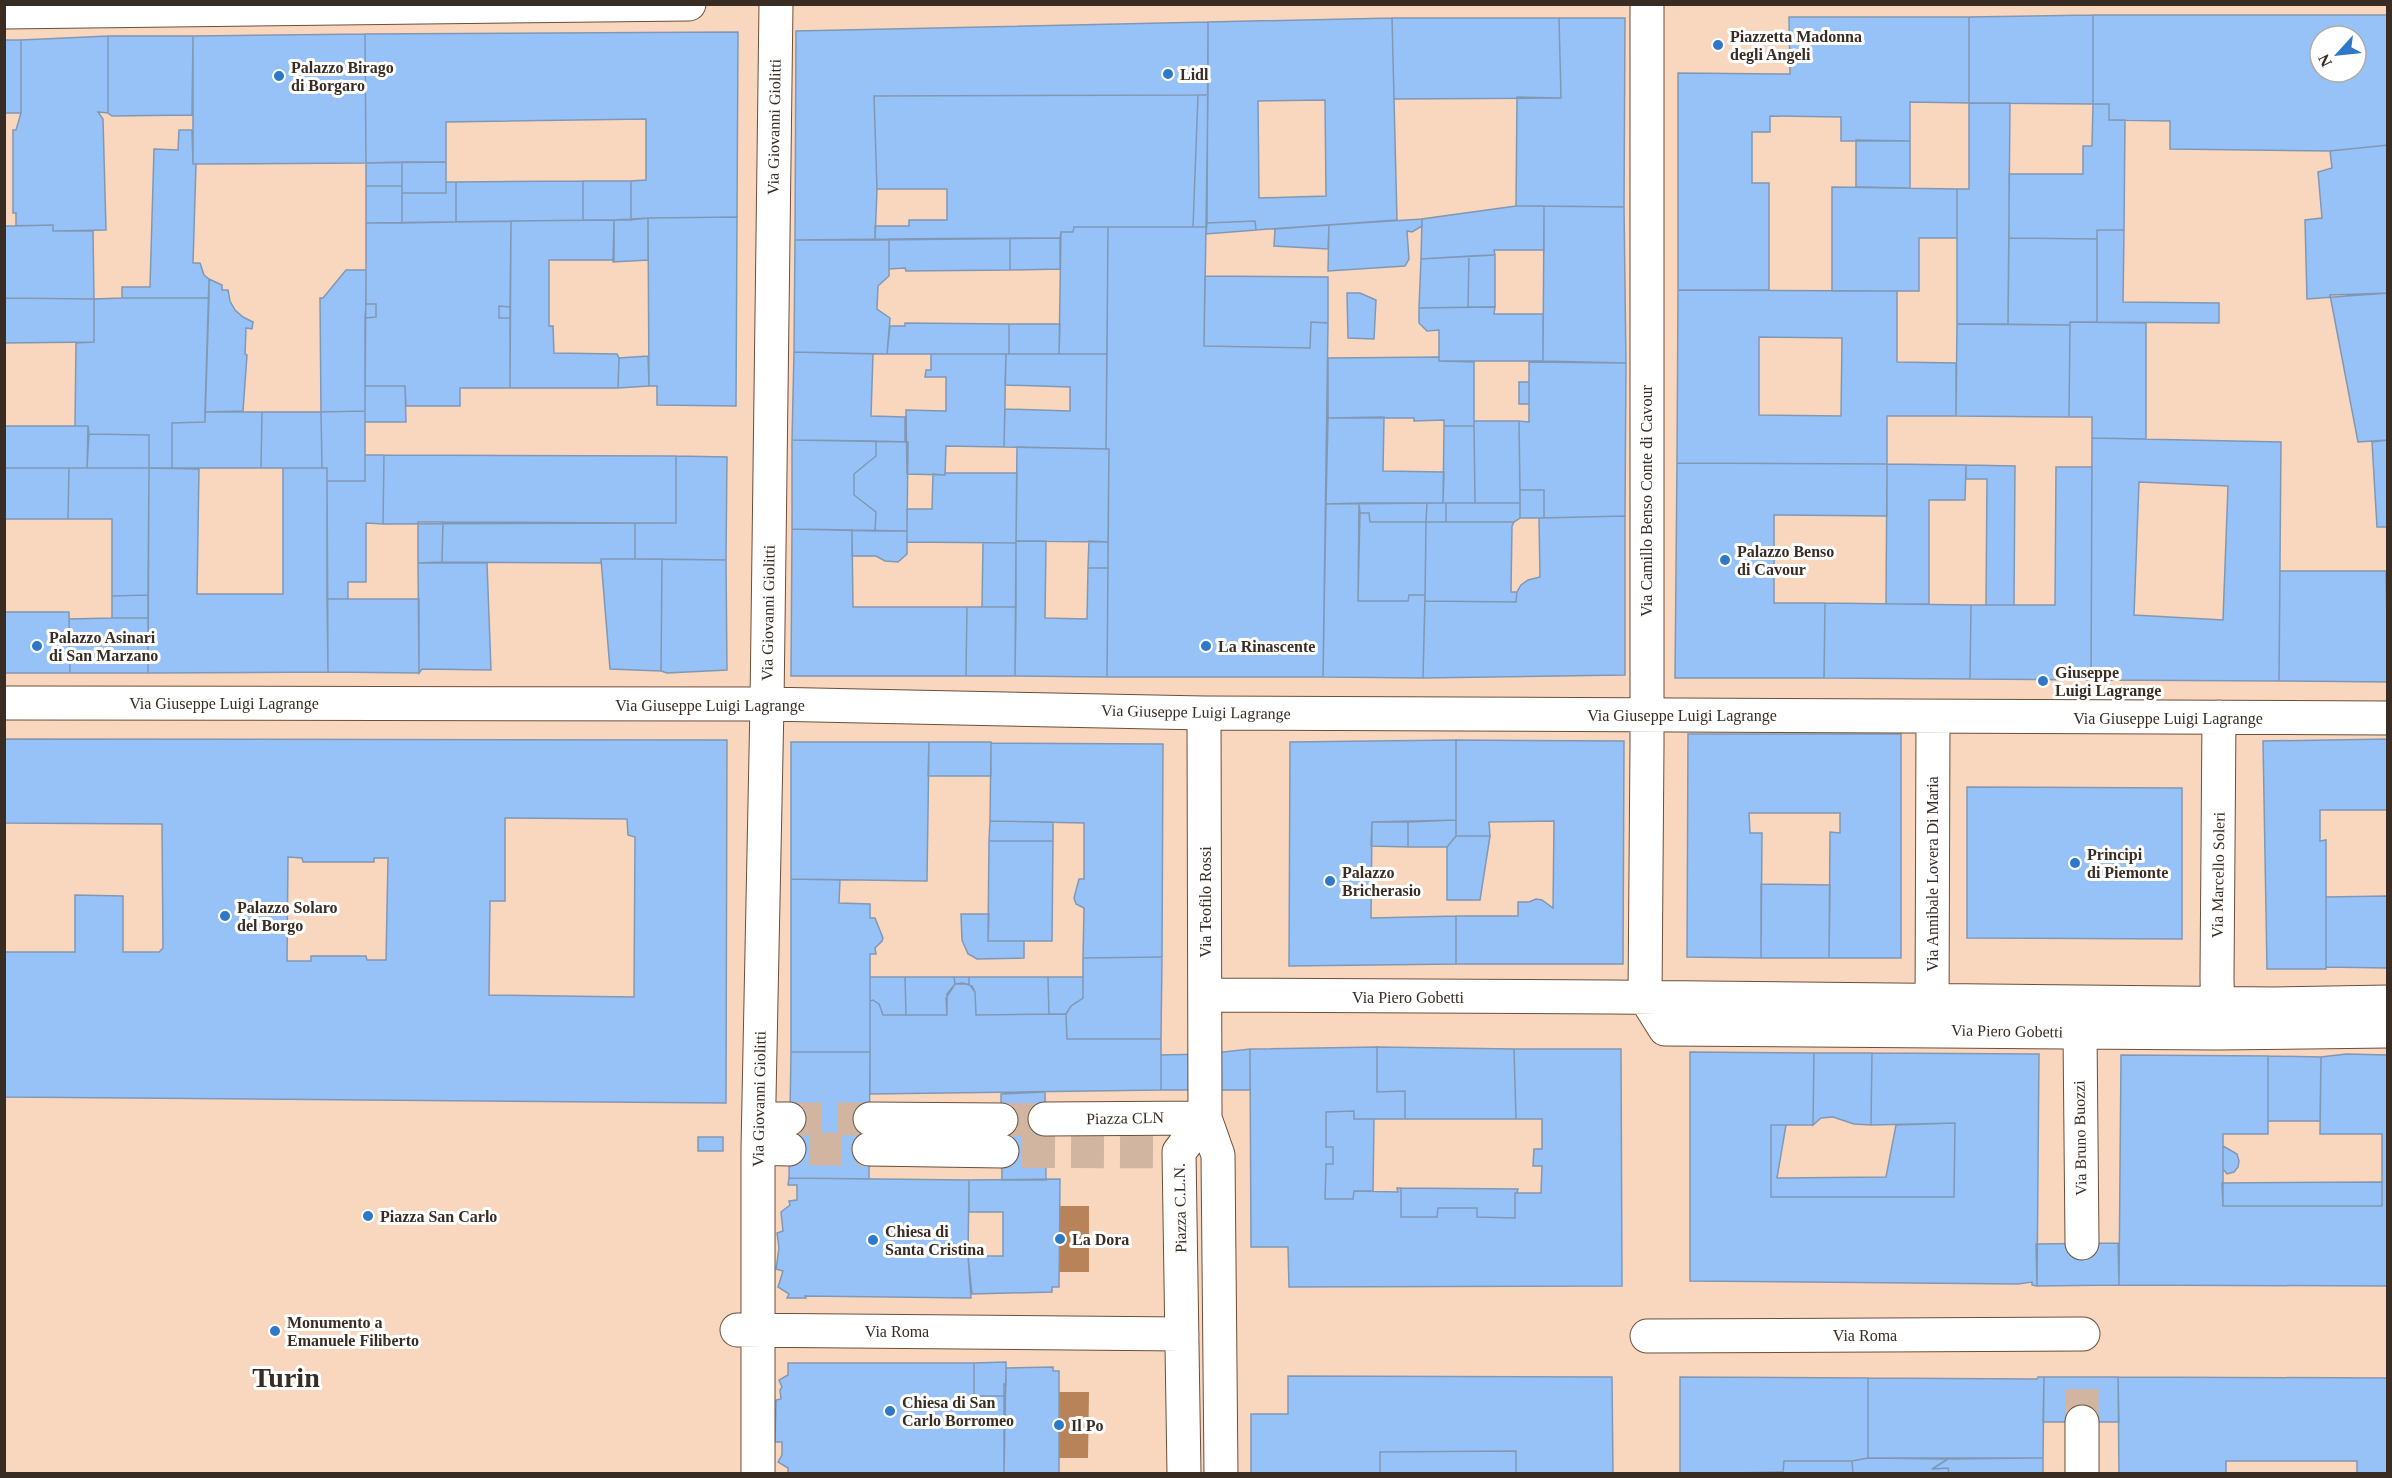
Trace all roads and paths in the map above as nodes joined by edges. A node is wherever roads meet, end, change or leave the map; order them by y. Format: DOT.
graph roads {
  1 [pos="689,4"];
  2 [pos="776,4"];
  3 [pos="1647,4"];
  4 [pos="4,12"];
  5 [pos="4,703"];
  6 [pos="767,704"];
  7 [pos="1204,713"];
  8 [pos="1647,714"];
  9 [pos="2219,717"];
  10 [pos="1933,718"];
  11 [pos="2388,718"];
  12 [pos="1205,995"];
  13 [pos="1645,997"];
  14 [pos="2388,1002"];
  15 [pos="1932,1015"];
  16 [pos="2218,1018"];
  17 [pos="2388,1031"];
  18 [pos="2080,1032"];
  19 [pos="1205,1104"];
  20 [pos="1045,1119"];
  21 [pos="869,1134"];
  22 [pos="1002,1136"];
  23 [pos="2082,1243"];
  24 [pos="747,1330"];
  25 [pos="1182,1334"];
  26 [pos="2083,1334"];
  27 [pos="1647,1336"];
  28 [pos="2082,1422"];
  29 [pos="758,1473"];
  30 [pos="1184,1473"];
  31 [pos="1221,1473"];
  32 [pos="2082,1473"];
  1 -- 4 [label="street"];
  2 -- 6 [label="street, Via Giovanni Giolitti"];
  3 -- 8 [label="street, Via Camillo Benso Conte di Cavour"];
  5 -- 6 [label="street, Via Giuseppe Luigi Lagrange"];
  6 -- 7 [label="street, Via Giuseppe Luigi Lagrange"];
  6 -- 24 [label="street, Via Giovanni Giolitti"];
  7 -- 8 [label="street, Via Giuseppe Luigi Lagrange"];
  7 -- 12 [label="street, Via Teofilo Rossi"];
  8 -- 10 [label="street, Via Giuseppe Luigi Lagrange"];
  8 -- 13 [label="street, Via Camillo Benso Conte di Cavour"];
  9 -- 10 [label="street, Via Giuseppe Luigi Lagrange"];
  9 -- 11 [label="street, Via Giuseppe Luigi Lagrange"];
  9 -- 16 [label="street, Via Marcello Soleri"];
  10 -- 15 [label="street, Via Annibale Lovera Di Maria"];
  12 -- 13 [label="street, Via Piero Gobetti"];
  12 -- 19 [label="street, Via Teofilo Rossi"];
  13 -- 15 [label="street, Via Piero Gobetti"];
  14 -- 16 [label="street"];
  15 -- 16 [label="street"];
  15 -- 18 [label="street, Via Piero Gobetti"];
  16 -- 17 [label="street, Via Piero Gobetti"];
  16 -- 18 [label="street, Via Piero Gobetti"];
  18 -- 23 [label="street, Via Bruno Buozzi"];
  19 -- 20 [label="street, Piazza CLN"];
  19 -- 25 [label="street, Piazza C.L.N."];
  19 -- 31 [label="street, Via Teofilo Rossi"];
  21 -- 22 [label="street"];
  24 -- 25 [label="street, Via Roma"];
  24 -- 29 [label="street, Via Giovanni Giolitti"];
  25 -- 30 [label="street, Piazza C.L.N."];
  26 -- 27 [label="street, Via Roma"];
  28 -- 32 [label="street"];
}
